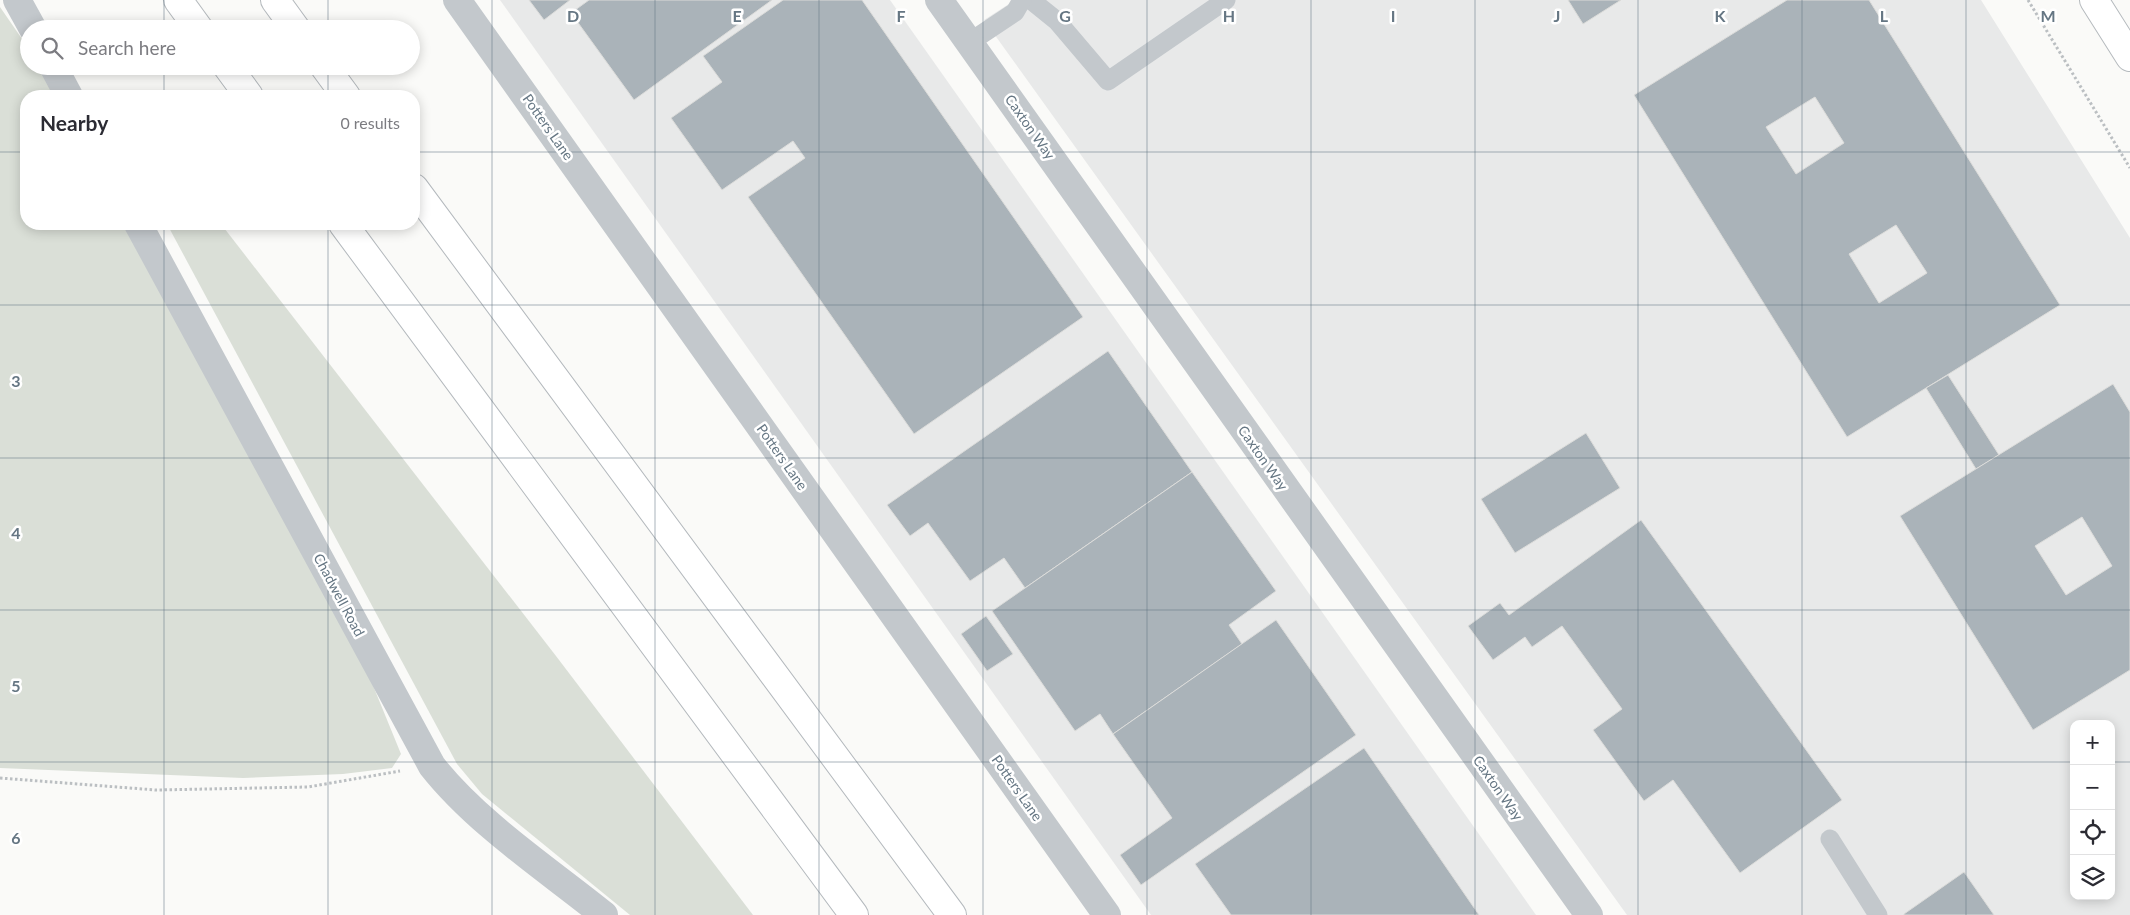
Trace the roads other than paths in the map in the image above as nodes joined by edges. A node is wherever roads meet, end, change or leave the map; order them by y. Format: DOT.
graph roads {
  1 [pos="17,0"];
  2 [pos="178,0"];
  3 [pos="275,0"];
  4 [pos="457,0"];
  5 [pos="939,0"];
  6 [pos="1022,0"];
  7 [pos="1031,0"];
  8 [pos="1226,0"];
  9 [pos="2094,0"];
  10 [pos="28,20"];
  11 [pos="192,20"];
  12 [pos="289,20"];
  13 [pos="970,42"];
  14 [pos="2130,56"];
  15 [pos="58,75"];
  16 [pos="234,75"];
  17 [pos="331,75"];
  18 [pos="66,90"];
  19 [pos="245,90"];
  20 [pos="342,90"];
  21 [pos="420,196"];
  22 [pos="141,230"];
  23 [pos="347,230"];
  24 [pos="1830,839"];
  25 [pos="604,915"];
  26 [pos="854,915"];
  27 [pos="952,915"];
  28 [pos="1107,915"];
  29 [pos="1589,915"];
  30 [pos="1878,915"];
  1 -- 10 [label="street"];
  2 -- 11 [label="main road"];
  3 -- 12 [label="main road"];
  4 -- 28 [label="street, Potters Lane"];
  5 -- 13 [label="street, Caxton Way"];
  6 -- 13 [label="lane"];
  7 -- 8 [label="lane"];
  9 -- 14 [label="main road"];
  13 -- 29 [label="street, Caxton Way"];
  15 -- 18 [label="street"];
  16 -- 19 [label="main road"];
  17 -- 20 [label="main road"];
  21 -- 27 [label="main road"];
  22 -- 25 [label="street, Chadwell Road"];
  23 -- 26 [label="main road"];
  24 -- 30 [label="lane"];
}
